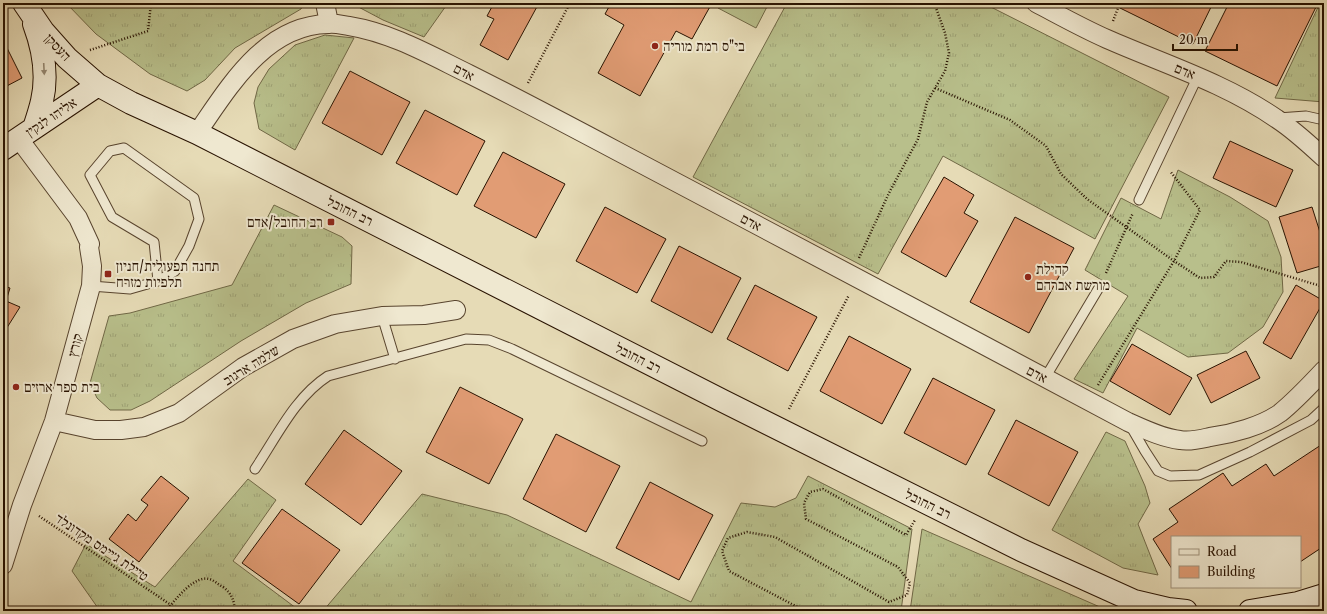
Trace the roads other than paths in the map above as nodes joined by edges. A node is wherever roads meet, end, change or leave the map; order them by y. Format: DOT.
graph roads {
  1 [pos="325,3"];
  2 [pos="1036,3"];
  3 [pos="25,4"];
  4 [pos="329,23"];
  5 [pos="1198,76"];
  6 [pos="98,86"];
  7 [pos="1277,118"];
  8 [pos="1324,120"];
  9 [pos="196,133"];
  10 [pos="19,138"];
  11 [pos="1324,158"];
  12 [pos="1139,200"];
  13 [pos="158,282"];
  14 [pos="91,286"];
  15 [pos="1100,286"];
  16 [pos="456,310"];
  17 [pos="382,316"];
  18 [pos="395,359"];
  19 [pos="1324,370"];
  20 [pos="1045,378"];
  21 [pos="1324,408"];
  22 [pos="54,421"];
  23 [pos="1128,422"];
  24 [pos="702,441"];
  25 [pos="255,469"];
  26 [pos="3,564"];
  27 [pos="1324,595"];
  28 [pos="1186,611"];
  29 [pos="1250,611"];
  1 -- 4 [label="street"];
  2 -- 5 [label="street, אדם"];
  3 -- 6 [label="street, העסקן"];
  3 -- 10 [label="street, one-way"];
  4 -- 9 [label="street, אדם"];
  4 -- 20 [label="street, אדם"];
  5 -- 7 [label="street, אדם"];
  5 -- 12 [label="lane"];
  6 -- 9 [label="street, רב החובל"];
  6 -- 10 [label="street, אליהו לנקין"];
  7 -- 8 [label="lane"];
  7 -- 11 [label="street, אדם"];
  9 -- 28 [label="street, רב החובל"];
  10 -- 14 [label="street, קורץ"];
  13 -- 13 [label="lane"];
  13 -- 14 [label="lane"];
  14 -- 22 [label="street, קורץ"];
  15 -- 20 [label="lane"];
  16 -- 17 [label="street, שלמה ארגוב"];
  17 -- 18 [label="lane"];
  17 -- 22 [label="street, שלמה ארגוב"];
  18 -- 24 [label="lane"];
  18 -- 25 [label="lane"];
  19 -- 23 [label="street, אדם"];
  20 -- 23 [label="street, אדם"];
  21 -- 23 [label="lane"];
  22 -- 26 [label="street, קורץ"];
  27 -- 29 [label="street"];
}
